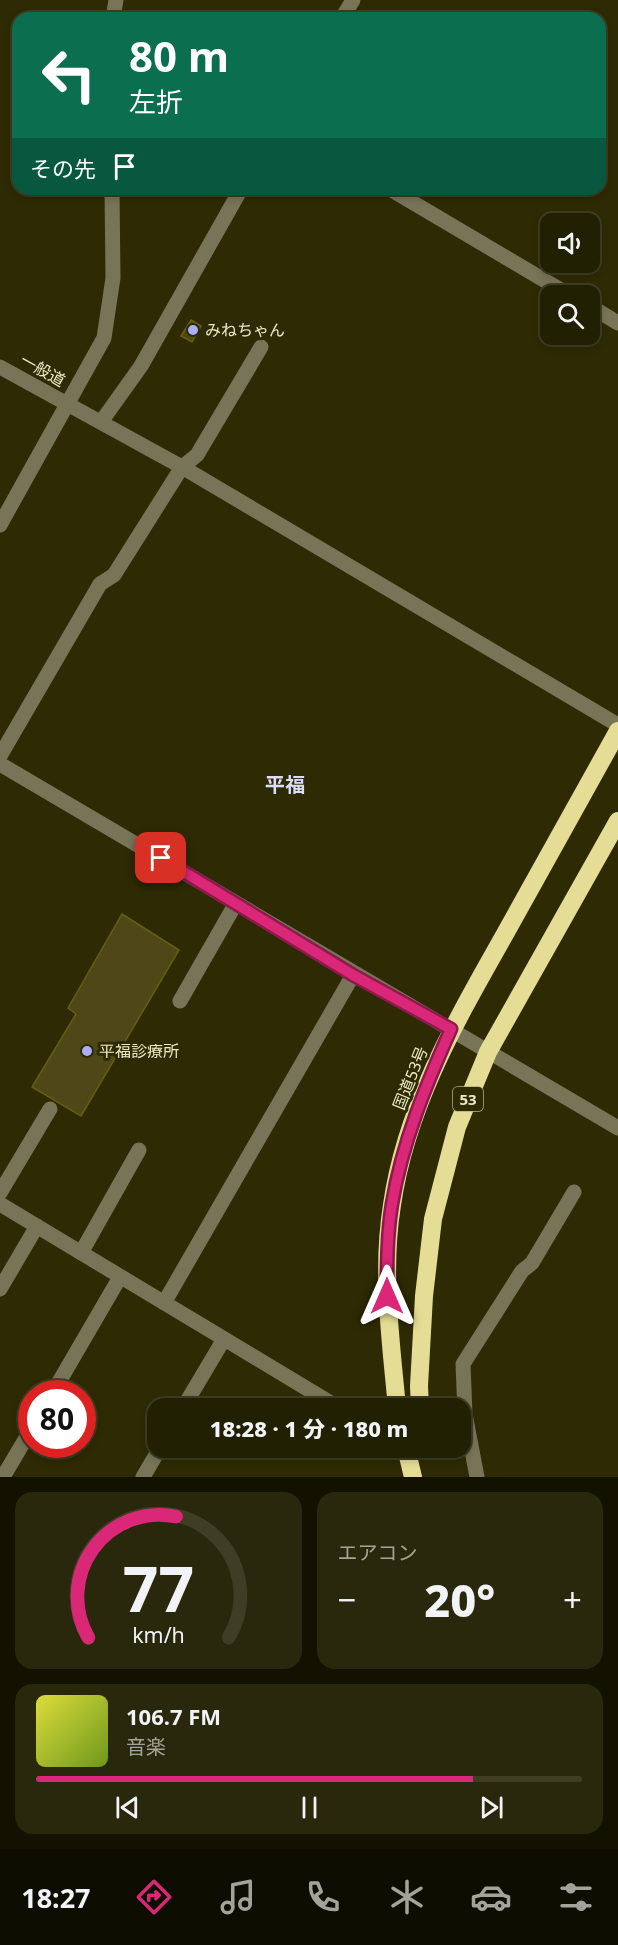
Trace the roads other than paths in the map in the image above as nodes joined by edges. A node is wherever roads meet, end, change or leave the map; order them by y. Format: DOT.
graph roads {
  1 [pos="112,195"];
  2 [pos="239,195"];
  3 [pos="400,195"];
  4 [pos="552,285"];
  5 [pos="600,312"];
  6 [pos="618,323"];
  7 [pos="261,347"];
  8 [pos="0,367"];
  9 [pos="68,405"];
  10 [pos="101,422"];
  11 [pos="182,468"];
  12 [pos="0,525"];
  13 [pos="618,725"];
  14 [pos="618,731"];
  15 [pos="0,756"];
  16 [pos="0,764"];
  17 [pos="618,821"];
  18 [pos="236,903"];
  19 [pos="353,975"];
  20 [pos="180,1001"];
  21 [pos="451,1029"];
  22 [pos="488,1052"];
  23 [pos="50,1109"];
  24 [pos="618,1128"];
  25 [pos="139,1150"];
  26 [pos="574,1192"];
  27 [pos="0,1193"];
  28 [pos="0,1204"];
  29 [pos="37,1226"];
  30 [pos="81,1253"];
  31 [pos="120,1276"];
  32 [pos="0,1289"];
  33 [pos="164,1303"];
  34 [pos="224,1339"];
  35 [pos="60,1380"];
  36 [pos="189,1398"];
  37 [pos="322,1398"];
  38 [pos="396,1398"];
  39 [pos="420,1398"];
  40 [pos="463,1398"];
  41 [pos="471,1450"];
  42 [pos="18,1452"];
  43 [pos="154,1458"];
  44 [pos="408,1458"];
  45 [pos="420,1458"];
  46 [pos="3,1477"];
  47 [pos="143,1477"];
  48 [pos="413,1477"];
  49 [pos="420,1477"];
  50 [pos="477,1477"];
  1 -- 9 [label="street"];
  2 -- 10 [label="street"];
  3 -- 4 [label="street"];
  5 -- 6 [label="street"];
  7 -- 11 [label="street"];
  8 -- 9 [label="street, 一般道"];
  9 -- 10 [label="street, 一般道"];
  9 -- 12 [label="street"];
  10 -- 11 [label="street, 一般道"];
  11 -- 13 [label="street, 一般道"];
  11 -- 15 [label="street"];
  14 -- 21 [label="highway, 国道53号"];
  16 -- 18 [label="street"];
  17 -- 22 [label="highway, 53"];
  18 -- 19 [label="street"];
  18 -- 20 [label="street"];
  19 -- 21 [label="street"];
  19 -- 33 [label="street"];
  21 -- 22 [label="street"];
  21 -- 38 [label="highway, 国道53号"];
  22 -- 24 [label="street"];
  22 -- 39 [label="highway, 53"];
  23 -- 27 [label="street"];
  25 -- 30 [label="street"];
  26 -- 40 [label="street"];
  28 -- 29 [label="street"];
  29 -- 30 [label="street"];
  29 -- 32 [label="street"];
  30 -- 31 [label="street"];
  31 -- 33 [label="street"];
  31 -- 35 [label="street"];
  33 -- 34 [label="street"];
  34 -- 36 [label="street"];
  34 -- 37 [label="street"];
  41 -- 50 [label="street"];
  42 -- 46 [label="street"];
  43 -- 47 [label="street"];
  44 -- 48 [label="highway"];
  45 -- 49 [label="highway"];
}
